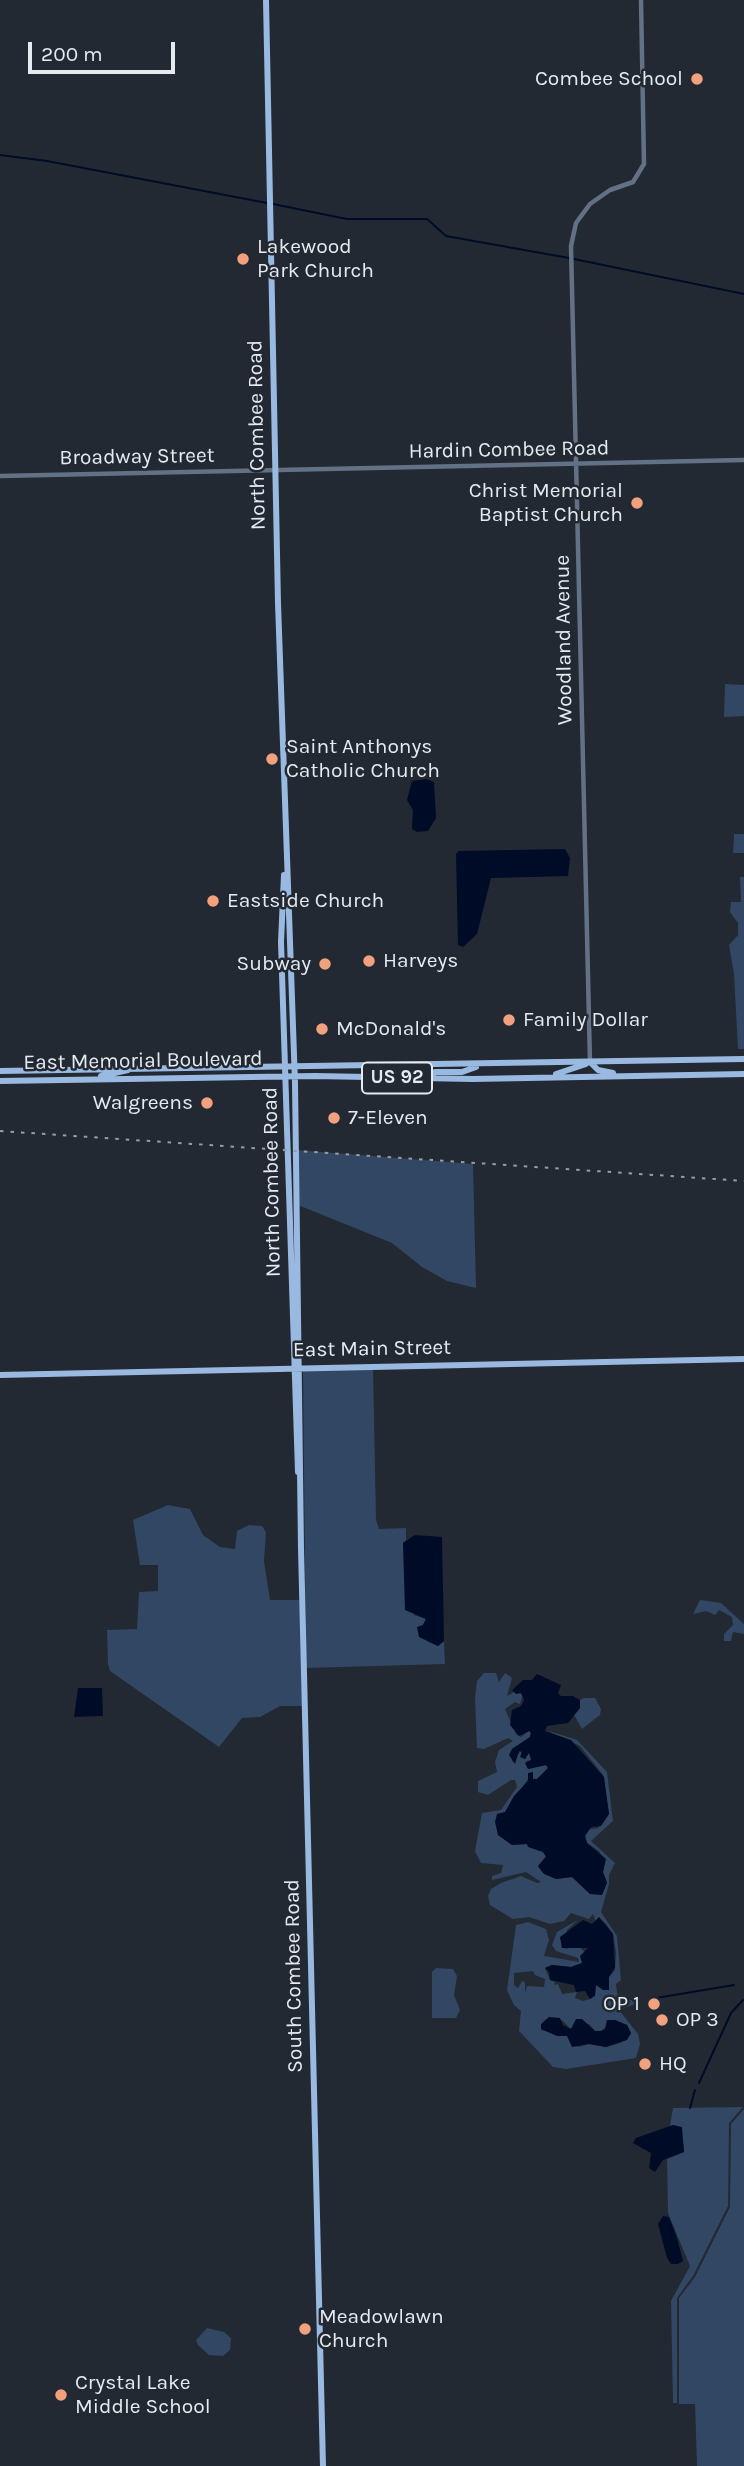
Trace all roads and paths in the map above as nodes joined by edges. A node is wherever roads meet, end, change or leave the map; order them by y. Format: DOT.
graph roads {
  1 [pos="266,0"];
  2 [pos="641,0"];
  3 [pos="744,460"];
  4 [pos="576,464"];
  5 [pos="275,470"];
  6 [pos="0,476"];
  7 [pos="285,870"];
  8 [pos="744,1059"];
  9 [pos="590,1062"];
  10 [pos="485,1064"];
  11 [pos="285,1066"];
  12 [pos="294,1066"];
  13 [pos="129,1069"];
  14 [pos="0,1071"];
  15 [pos="744,1074"];
  16 [pos="630,1076"];
  17 [pos="291,1077"];
  18 [pos="537,1077"];
  19 [pos="427,1079"];
  20 [pos="72,1080"];
  21 [pos="0,1081"];
  22 [pos="744,1359"];
  23 [pos="297,1368"];
  24 [pos="0,1375"];
  25 [pos="323,2466"];
  1 -- 5 [label="main road, North Combee Road"];
  2 -- 4 [label="street, Woodland Avenue"];
  3 -- 4 [label="street, Hardin Combee Road"];
  4 -- 5 [label="street, Hardin Combee Road"];
  4 -- 9 [label="street, Woodland Avenue"];
  5 -- 6 [label="street, Broadway Street"];
  5 -- 7 [label="main road, North Combee Road"];
  7 -- 11 [label="main road, North Combee Road"];
  7 -- 12 [label="main road, North Combee Road"];
  8 -- 9 [label="main road, US 92"];
  9 -- 10 [label="main road, US 92"];
  9 -- 16 [label="main road"];
  9 -- 18 [label="main road"];
  10 -- 12 [label="main road, US 92"];
  10 -- 19 [label="main road"];
  11 -- 12 [label="main road, US 92"];
  11 -- 13 [label="main road, East Memorial Boulevard / US 92"];
  11 -- 17 [label="main road, North Combee Road"];
  12 -- 17 [label="main road, North Combee Road"];
  13 -- 14 [label="main road, East Memorial Boulevard / US 92"];
  13 -- 20 [label="main road"];
  15 -- 16 [label="main road, US 92"];
  16 -- 18 [label="main road, US 92"];
  17 -- 19 [label="main road, US 92"];
  17 -- 20 [label="main road, East Memorial Boulevard / US 92"];
  17 -- 23 [label="main road, North Combee Road"];
  18 -- 19 [label="main road, US 92"];
  20 -- 21 [label="main road, East Memorial Boulevard / US 92"];
  22 -- 23 [label="main road, East Main Street"];
  23 -- 24 [label="main road, East Main Street"];
  23 -- 25 [label="main road, South Combee Road"];
}
